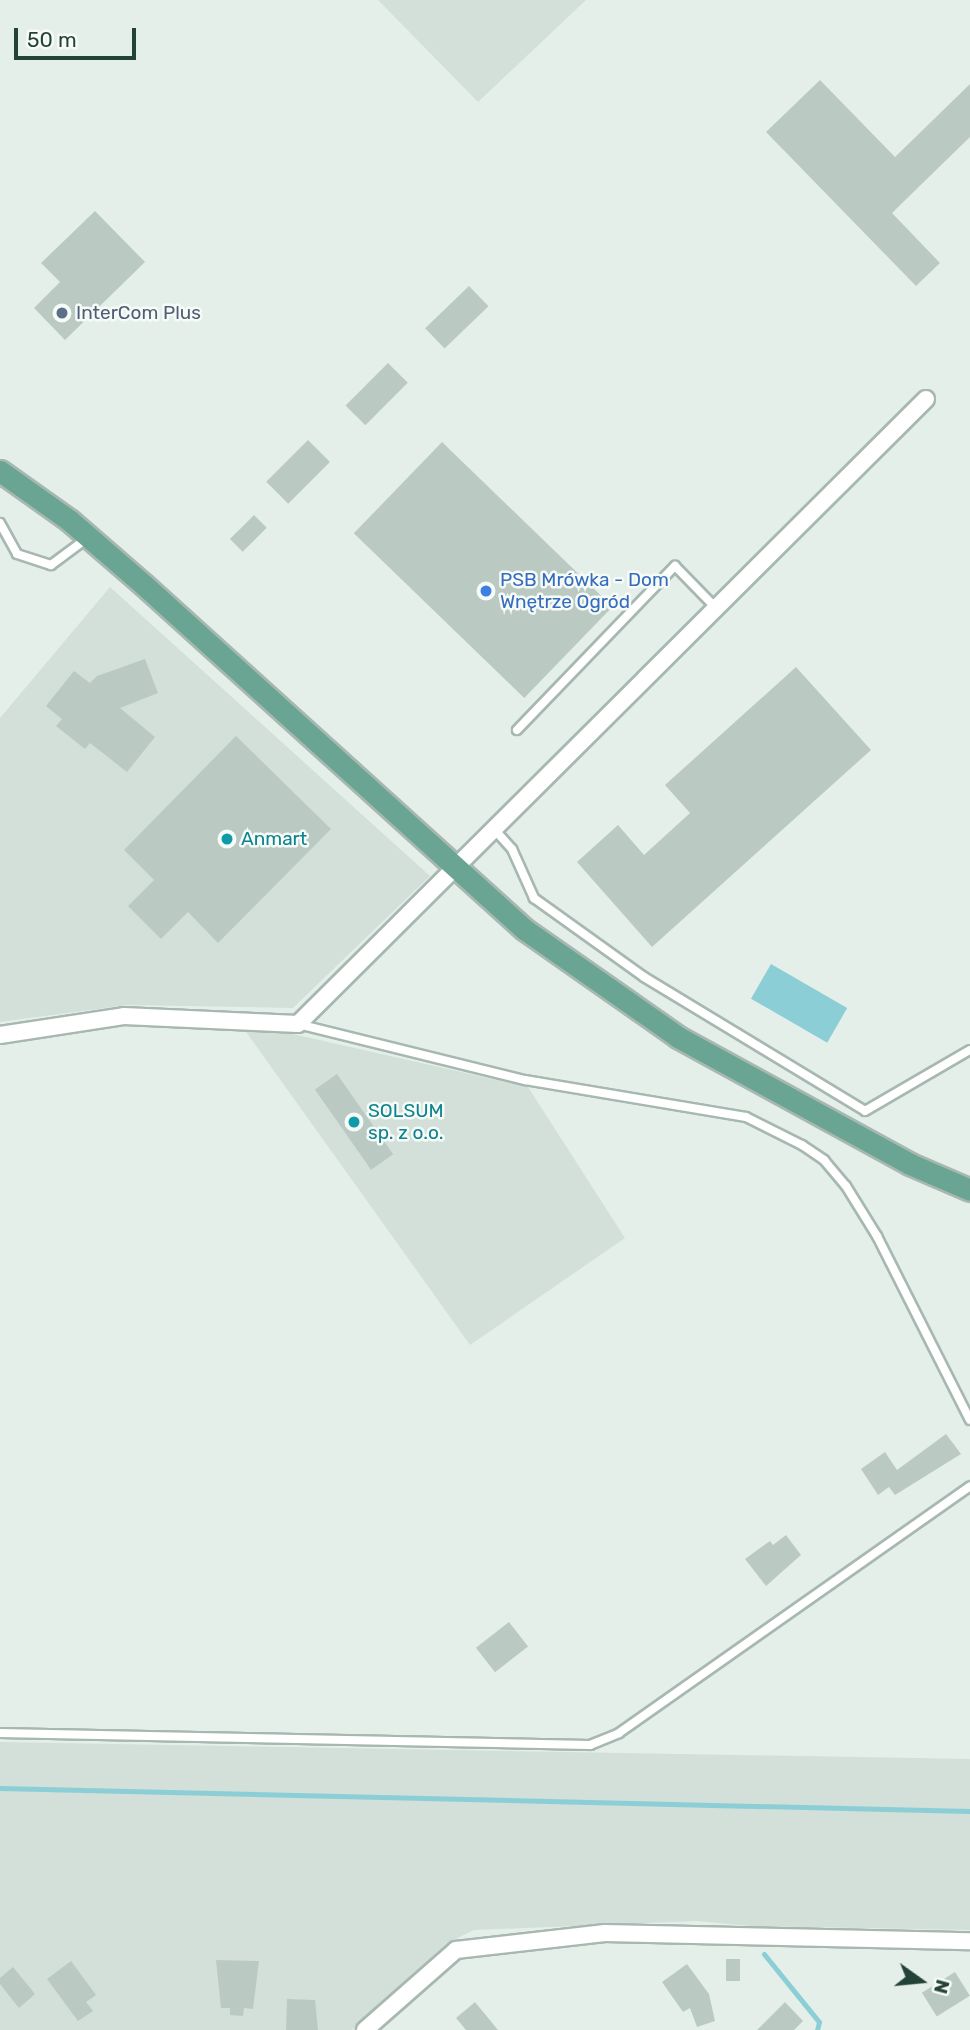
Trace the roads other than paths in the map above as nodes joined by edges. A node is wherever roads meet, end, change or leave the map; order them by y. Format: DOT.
graph roads {
  1 [pos="926,399"];
  2 [pos="0,471"];
  3 [pos="0,523"];
  4 [pos="89,537"];
  5 [pos="716,608"];
  6 [pos="517,730"];
  7 [pos="494,829"];
  8 [pos="454,870"];
  9 [pos="298,1024"];
  10 [pos="0,1035"];
  11 [pos="970,1050"];
  12 [pos="970,1190"];
  13 [pos="970,1420"];
  14 [pos="970,1486"];
  15 [pos="0,1733"];
  16 [pos="970,1941"];
  17 [pos="365,2030"];
  1 -- 5 [label="street"];
  2 -- 4 [label="main road"];
  3 -- 4 [label="lane"];
  4 -- 8 [label="main road"];
  5 -- 6 [label="lane"];
  5 -- 7 [label="street"];
  7 -- 8 [label="street"];
  7 -- 11 [label="lane"];
  8 -- 9 [label="street"];
  8 -- 12 [label="main road"];
  9 -- 10 [label="street"];
  9 -- 13 [label="lane"];
  14 -- 15 [label="lane"];
  16 -- 17 [label="street"];
}
